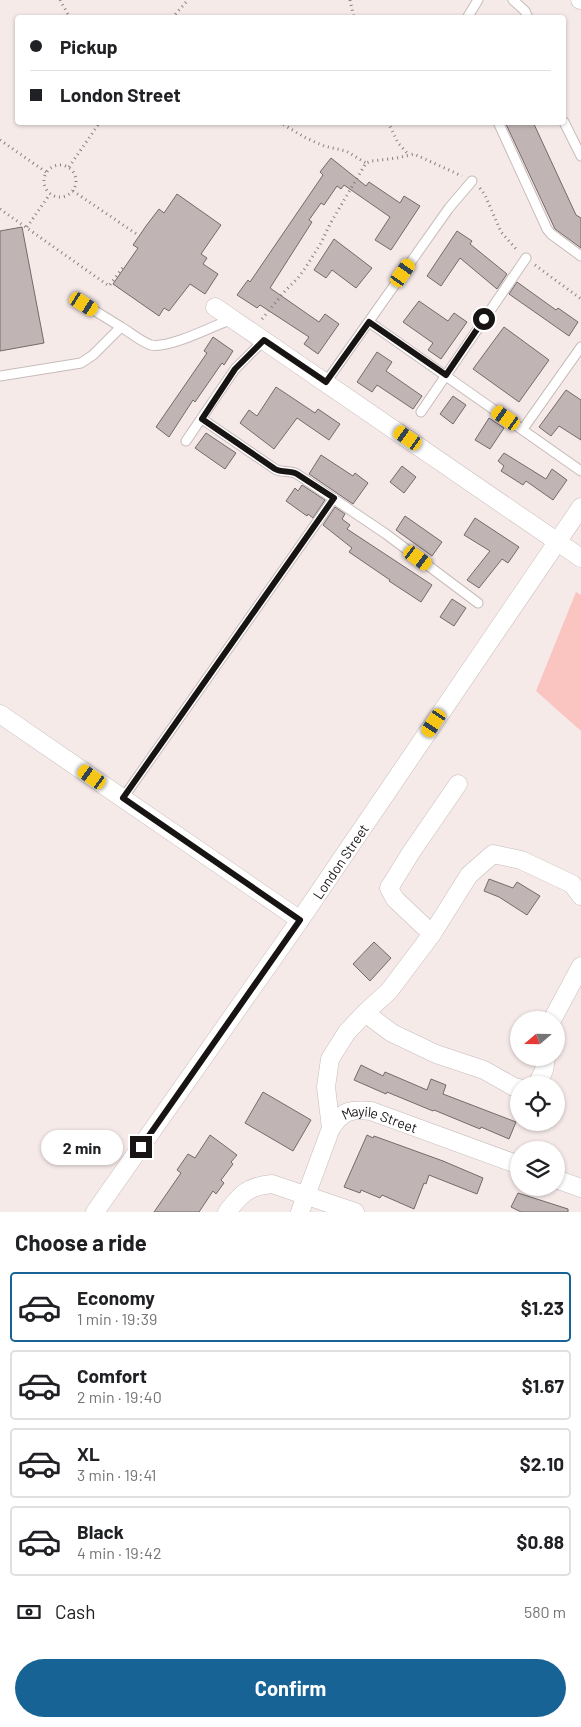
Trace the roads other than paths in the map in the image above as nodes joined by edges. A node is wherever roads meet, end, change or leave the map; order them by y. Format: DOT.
graph roads {
  1 [pos="478,0"];
  2 [pos="513,0"];
  3 [pos="470,15"];
  4 [pos="526,15"];
  5 [pos="499,125"];
  6 [pos="566,125"];
  7 [pos="581,156"];
  8 [pos="472,181"];
  9 [pos="581,256"];
  10 [pos="526,258"];
  11 [pos="84,304"];
  12 [pos="215,306"];
  13 [pos="233,318"];
  14 [pos="369,322"];
  15 [pos="121,327"];
  16 [pos="258,336"];
  17 [pos="581,347"];
  18 [pos="446,375"];
  19 [pos="0,376"];
  20 [pos="326,382"];
  21 [pos="421,412"];
  22 [pos="202,419"];
  23 [pos="523,429"];
  24 [pos="186,441"];
  25 [pos="581,471"];
  26 [pos="334,498"];
  27 [pos="581,507"];
  28 [pos="557,542"];
  29 [pos="581,558"];
  30 [pos="478,603"];
  31 [pos="0,714"];
  32 [pos="458,784"];
  33 [pos="123,798"];
  34 [pos="581,896"];
  35 [pos="300,920"];
  36 [pos="432,934"];
  37 [pos="581,966"];
  38 [pos="557,1011"];
  39 [pos="365,1013"];
  40 [pos="510,1085"];
  41 [pos="331,1128"];
  42 [pos="510,1162"];
  43 [pos="565,1182"];
  44 [pos="581,1188"];
  45 [pos="306,1195"];
  46 [pos="96,1212"];
  47 [pos="227,1212"];
  48 [pos="300,1212"];
  49 [pos="354,1212"];
  1 -- 3 [label="lane"];
  2 -- 4 [label="lane"];
  5 -- 9 [label="lane"];
  6 -- 7 [label="lane"];
  8 -- 14 [label="lane"];
  10 -- 18 [label="lane"];
  11 -- 15 [label="lane"];
  12 -- 13 [label="street"];
  13 -- 15 [label="lane"];
  13 -- 16 [label="street"];
  14 -- 18 [label="lane"];
  14 -- 20 [label="lane"];
  15 -- 19 [label="lane"];
  16 -- 20 [label="street"];
  16 -- 22 [label="lane"];
  17 -- 23 [label="lane"];
  18 -- 21 [label="lane"];
  18 -- 23 [label="lane"];
  20 -- 28 [label="street"];
  22 -- 24 [label="lane"];
  22 -- 26 [label="lane"];
  23 -- 25 [label="lane"];
  26 -- 30 [label="lane"];
  26 -- 33 [label="lane"];
  27 -- 28 [label="street, London Street"];
  28 -- 29 [label="street"];
  28 -- 35 [label="street, London Street"];
  31 -- 33 [label="street"];
  32 -- 36 [label="street"];
  33 -- 35 [label="street"];
  34 -- 36 [label="street"];
  35 -- 46 [label="street, London Street"];
  36 -- 39 [label="street"];
  37 -- 38 [label="street"];
  39 -- 40 [label="street"];
  39 -- 41 [label="street"];
  41 -- 42 [label="street, Mayile Street"];
  41 -- 45 [label="street, Mayile Street"];
  43 -- 44 [label="street"];
  45 -- 47 [label="street"];
  45 -- 48 [label="street, Mayile Street"];
  45 -- 49 [label="street"];
}
